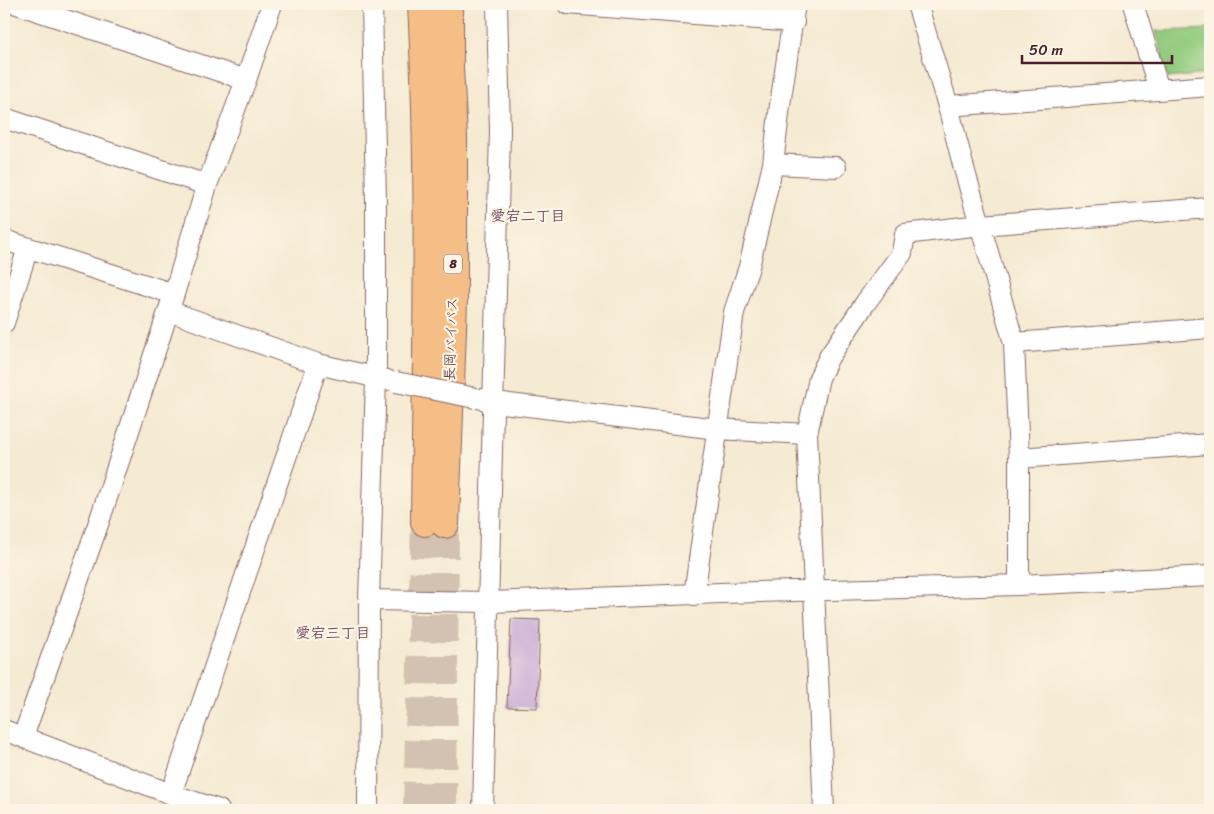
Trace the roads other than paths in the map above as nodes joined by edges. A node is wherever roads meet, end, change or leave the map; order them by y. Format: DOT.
graph roads {
  1 [pos="17,4"];
  2 [pos="272,4"];
  3 [pos="372,4"];
  4 [pos="422,4"];
  5 [pos="449,4"];
  6 [pos="497,4"];
  7 [pos="568,4"];
  8 [pos="917,4"];
  9 [pos="1133,4"];
  10 [pos="794,13"];
  11 [pos="246,80"];
  12 [pos="1210,86"];
  13 [pos="1159,90"];
  14 [pos="948,106"];
  15 [pos="4,118"];
  16 [pos="773,164"];
  17 [pos="836,166"];
  18 [pos="207,185"];
  19 [pos="1210,208"];
  20 [pos="980,225"];
  21 [pos="4,240"];
  22 [pos="28,248"];
  23 [pos="172,302"];
  24 [pos="4,323"];
  25 [pos="1210,328"];
  26 [pos="1014,343"];
  27 [pos="318,364"];
  28 [pos="376,378"];
  29 [pos="484,400"];
  30 [pos="718,429"];
  31 [pos="807,434"];
  32 [pos="1210,444"];
  33 [pos="1019,458"];
  34 [pos="1210,576"];
  35 [pos="1018,585"];
  36 [pos="813,590"];
  37 [pos="694,595"];
  38 [pos="369,600"];
  39 [pos="489,602"];
  40 [pos="4,730"];
  41 [pos="23,737"];
  42 [pos="171,794"];
  43 [pos="219,810"];
  44 [pos="368,810"];
  45 [pos="483,810"];
  46 [pos="824,810"];
  1 -- 11 [label="street"];
  2 -- 11 [label="street"];
  3 -- 28 [label="street"];
  4 -- 5 [label="highway, 長岡バイパス / 8"];
  6 -- 29 [label="street"];
  7 -- 10 [label="street"];
  8 -- 14 [label="street"];
  9 -- 13 [label="street"];
  10 -- 16 [label="street"];
  11 -- 18 [label="street"];
  12 -- 13 [label="street"];
  13 -- 14 [label="street"];
  14 -- 20 [label="street"];
  15 -- 18 [label="street"];
  16 -- 17 [label="street"];
  16 -- 30 [label="street"];
  18 -- 23 [label="street"];
  19 -- 20 [label="street"];
  20 -- 26 [label="street"];
  20 -- 31 [label="street"];
  21 -- 22 [label="street"];
  22 -- 23 [label="street"];
  22 -- 24 [label="street"];
  23 -- 27 [label="street"];
  23 -- 41 [label="street"];
  25 -- 26 [label="street"];
  26 -- 33 [label="street"];
  27 -- 28 [label="street"];
  27 -- 42 [label="street"];
  28 -- 29 [label="street, bridge"];
  28 -- 38 [label="street"];
  29 -- 30 [label="street"];
  29 -- 39 [label="street"];
  30 -- 31 [label="street"];
  30 -- 37 [label="street"];
  31 -- 36 [label="street"];
  32 -- 33 [label="street"];
  33 -- 35 [label="street"];
  34 -- 35 [label="street"];
  35 -- 36 [label="street"];
  36 -- 37 [label="street"];
  36 -- 46 [label="street"];
  37 -- 39 [label="street"];
  38 -- 39 [label="street"];
  38 -- 44 [label="street"];
  39 -- 45 [label="street"];
  40 -- 41 [label="street"];
  41 -- 42 [label="street"];
  42 -- 43 [label="street"];
}
